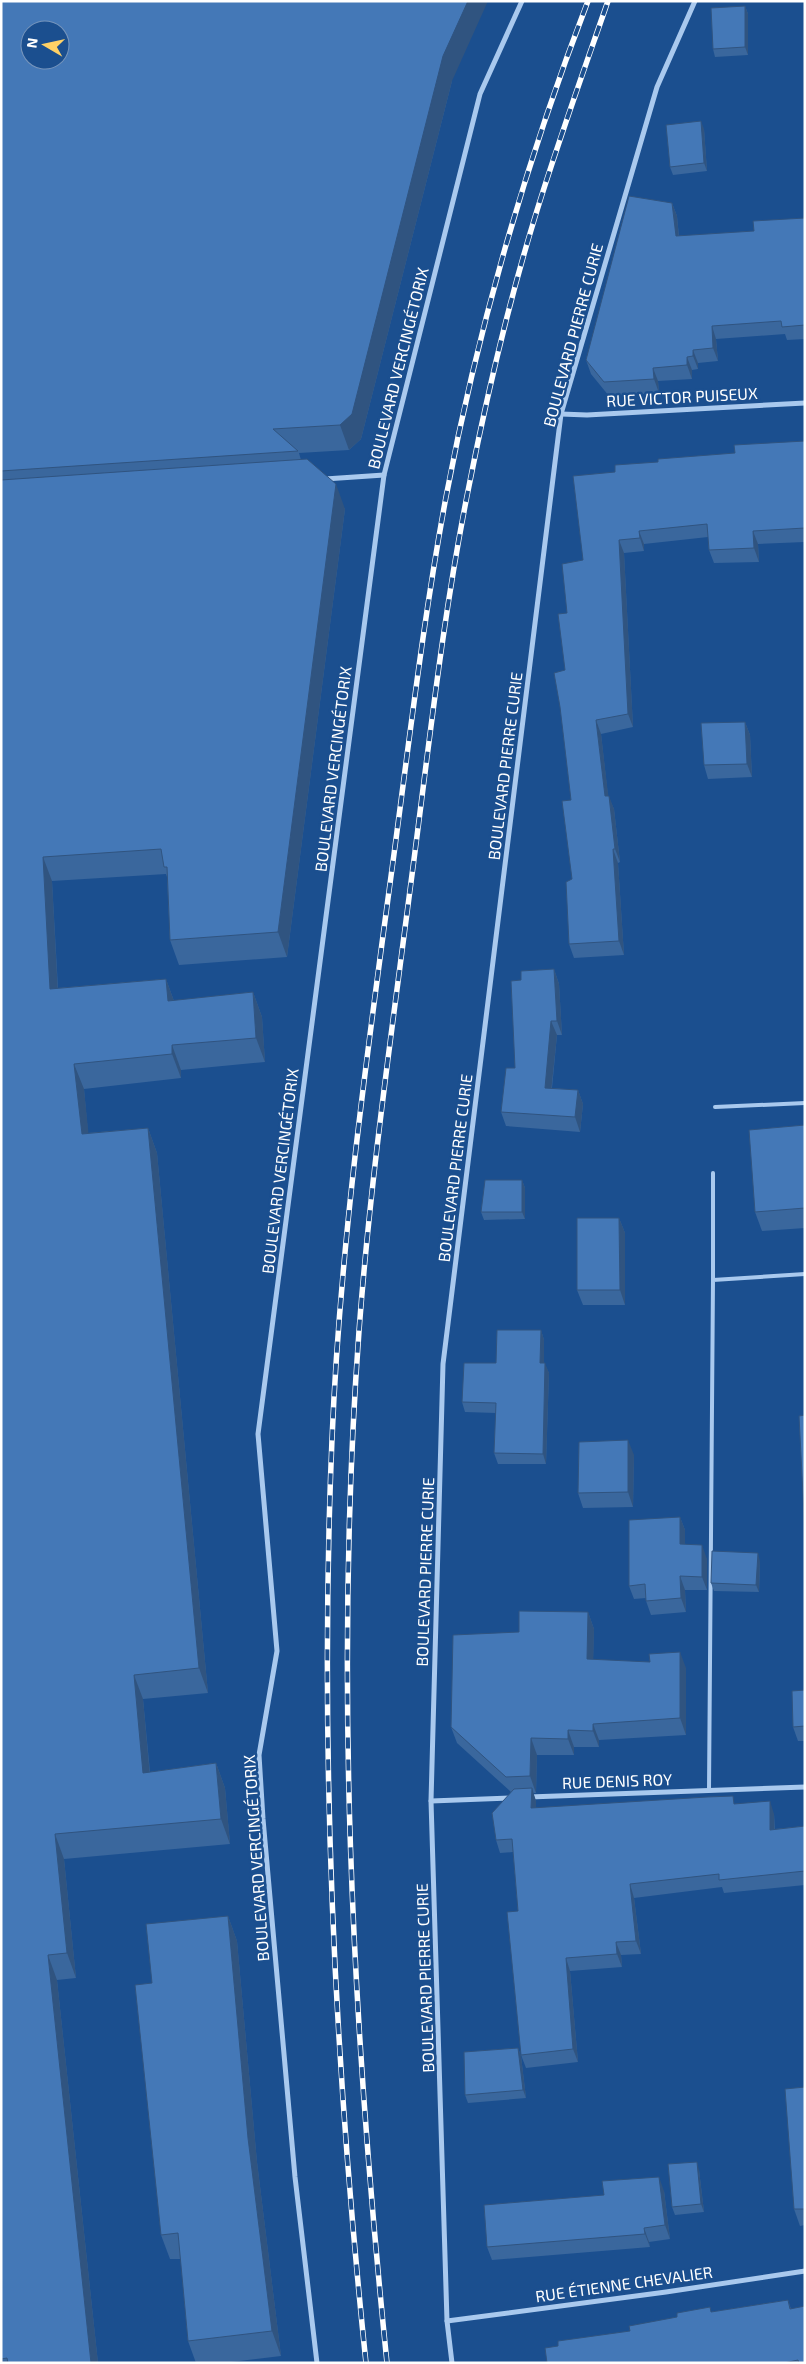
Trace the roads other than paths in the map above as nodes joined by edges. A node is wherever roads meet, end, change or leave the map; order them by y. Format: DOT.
graph roads {
  1 [pos="522,1"];
  2 [pos="695,1"];
  3 [pos="805,403"];
  4 [pos="561,414"];
  5 [pos="384,475"];
  6 [pos="315,480"];
  7 [pos="805,1103"];
  8 [pos="715,1107"];
  9 [pos="713,1173"];
  10 [pos="805,1274"];
  11 [pos="713,1280"];
  12 [pos="805,1787"];
  13 [pos="709,1790"];
  14 [pos="527,1797"];
  15 [pos="517,1798"];
  16 [pos="431,1801"];
  17 [pos="805,2271"];
  18 [pos="447,2321"];
  19 [pos="317,2363"];
  20 [pos="452,2363"];
  1 -- 5 [label="street, BOULEVARD VERCINGÉTORIX"];
  2 -- 4 [label="street, BOULEVARD PIERRE CURIE"];
  3 -- 4 [label="street, RUE VICTOR PUISEUX"];
  4 -- 16 [label="street, BOULEVARD PIERRE CURIE"];
  5 -- 6 [label="street"];
  5 -- 19 [label="street, BOULEVARD VERCINGÉTORIX"];
  7 -- 8 [label="lane"];
  9 -- 11 [label="lane"];
  10 -- 11 [label="lane"];
  11 -- 13 [label="lane"];
  12 -- 13 [label="street, RUE DENIS ROY"];
  13 -- 14 [label="street, RUE DENIS ROY"];
  15 -- 16 [label="street"];
  16 -- 18 [label="street, BOULEVARD PIERRE CURIE"];
  17 -- 18 [label="street, RUE ÉTIENNE CHEVALIER"];
  18 -- 20 [label="street, BOULEVARD PIERRE CURIE"];
}
